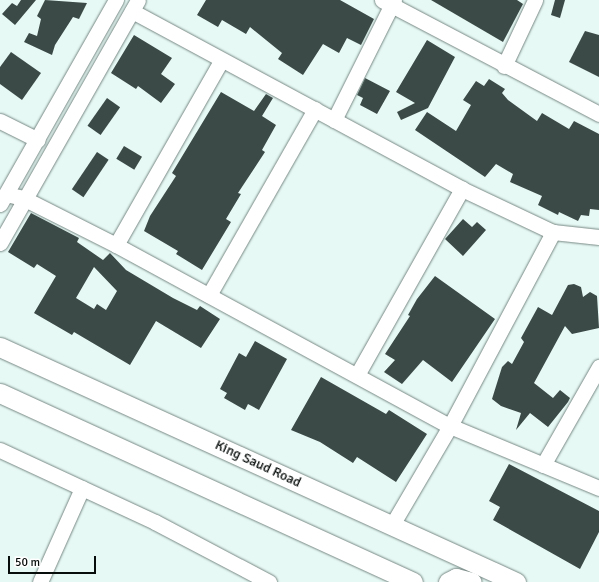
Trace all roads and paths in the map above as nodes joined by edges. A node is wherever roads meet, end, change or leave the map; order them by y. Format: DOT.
graph roads {
  1 [pos="116,0"];
  2 [pos="535,0"];
  3 [pos="389,2"];
  4 [pos="135,6"];
  5 [pos="221,61"];
  6 [pos="504,66"];
  7 [pos="315,109"];
  8 [pos="599,114"];
  9 [pos="334,120"];
  10 [pos="0,121"];
  11 [pos="38,140"];
  12 [pos="462,189"];
  13 [pos="24,198"];
  14 [pos="3,199"];
  15 [pos="553,232"];
  16 [pos="599,237"];
  17 [pos="0,243"];
  18 [pos="116,245"];
  19 [pos="209,295"];
  20 [pos="0,346"];
  21 [pos="599,367"];
  22 [pos="357,375"];
  23 [pos="0,393"];
  24 [pos="450,426"];
  25 [pos="0,450"];
  26 [pos="543,464"];
  27 [pos="82,488"];
  28 [pos="599,488"];
  29 [pos="392,525"];
  30 [pos="40,582"];
  31 [pos="269,582"];
  32 [pos="413,582"];
  33 [pos="448,582"];
  34 [pos="472,582"];
  35 [pos="516,582"];
  1 -- 11 [label="street"];
  2 -- 6 [label="street"];
  3 -- 6 [label="street"];
  3 -- 9 [label="street"];
  4 -- 5 [label="street"];
  4 -- 13 [label="street"];
  5 -- 7 [label="street"];
  5 -- 18 [label="street"];
  6 -- 8 [label="street"];
  7 -- 9 [label="street"];
  7 -- 19 [label="street"];
  9 -- 12 [label="street"];
  10 -- 11 [label="street"];
  11 -- 14 [label="street"];
  12 -- 15 [label="street"];
  12 -- 22 [label="street"];
  13 -- 14 [label="street"];
  13 -- 17 [label="street"];
  13 -- 18 [label="street"];
  15 -- 16 [label="street"];
  15 -- 24 [label="street"];
  18 -- 19 [label="street"];
  19 -- 22 [label="street"];
  20 -- 29 [label="main road, King Saud Road"];
  21 -- 26 [label="street"];
  22 -- 24 [label="street"];
  23 -- 32 [label="main road"];
  24 -- 26 [label="street"];
  24 -- 29 [label="street"];
  25 -- 27 [label="street"];
  26 -- 28 [label="street"];
  27 -- 30 [label="street"];
  27 -- 31 [label="street"];
  29 -- 35 [label="main road, King Saud Road"];
  33 -- 34 [label="main road"];
}
